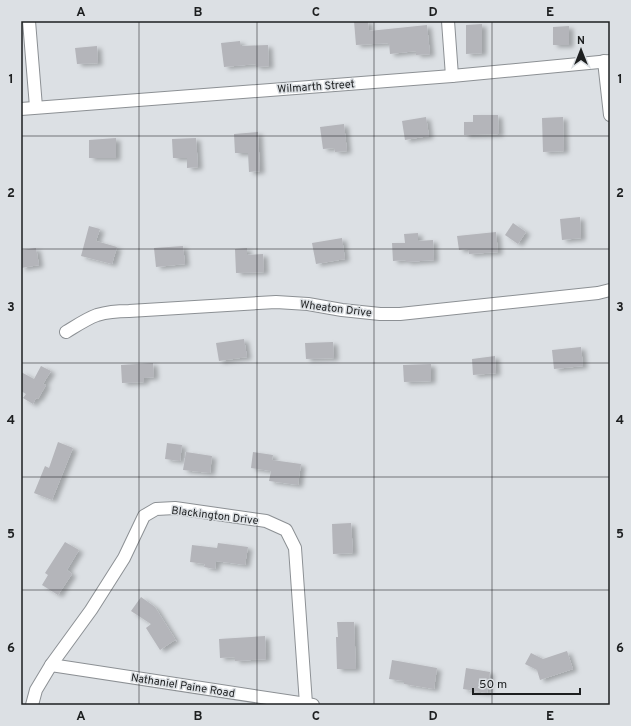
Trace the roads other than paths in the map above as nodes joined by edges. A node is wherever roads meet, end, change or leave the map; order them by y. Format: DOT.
graph roads {
  1 [pos="29,21"];
  2 [pos="448,21"];
  3 [pos="607,61"];
  4 [pos="452,76"];
  5 [pos="36,108"];
  6 [pos="21,109"];
  7 [pos="610,115"];
  8 [pos="610,290"];
  9 [pos="66,332"];
  10 [pos="51,665"];
  11 [pos="310,704"];
  12 [pos="32,705"];
  1 -- 5 [label="street"];
  2 -- 4 [label="street"];
  3 -- 4 [label="street, Wilmarth Street"];
  3 -- 7 [label="street"];
  4 -- 5 [label="street, Wilmarth Street"];
  5 -- 6 [label="street, Wilmarth Street"];
  8 -- 9 [label="street, Wheaton Drive"];
  10 -- 11 [label="street, Nathaniel Paine Road"];
  10 -- 11 [label="street, Blackington Drive"];
  10 -- 12 [label="street, Blackington Drive"];
}
